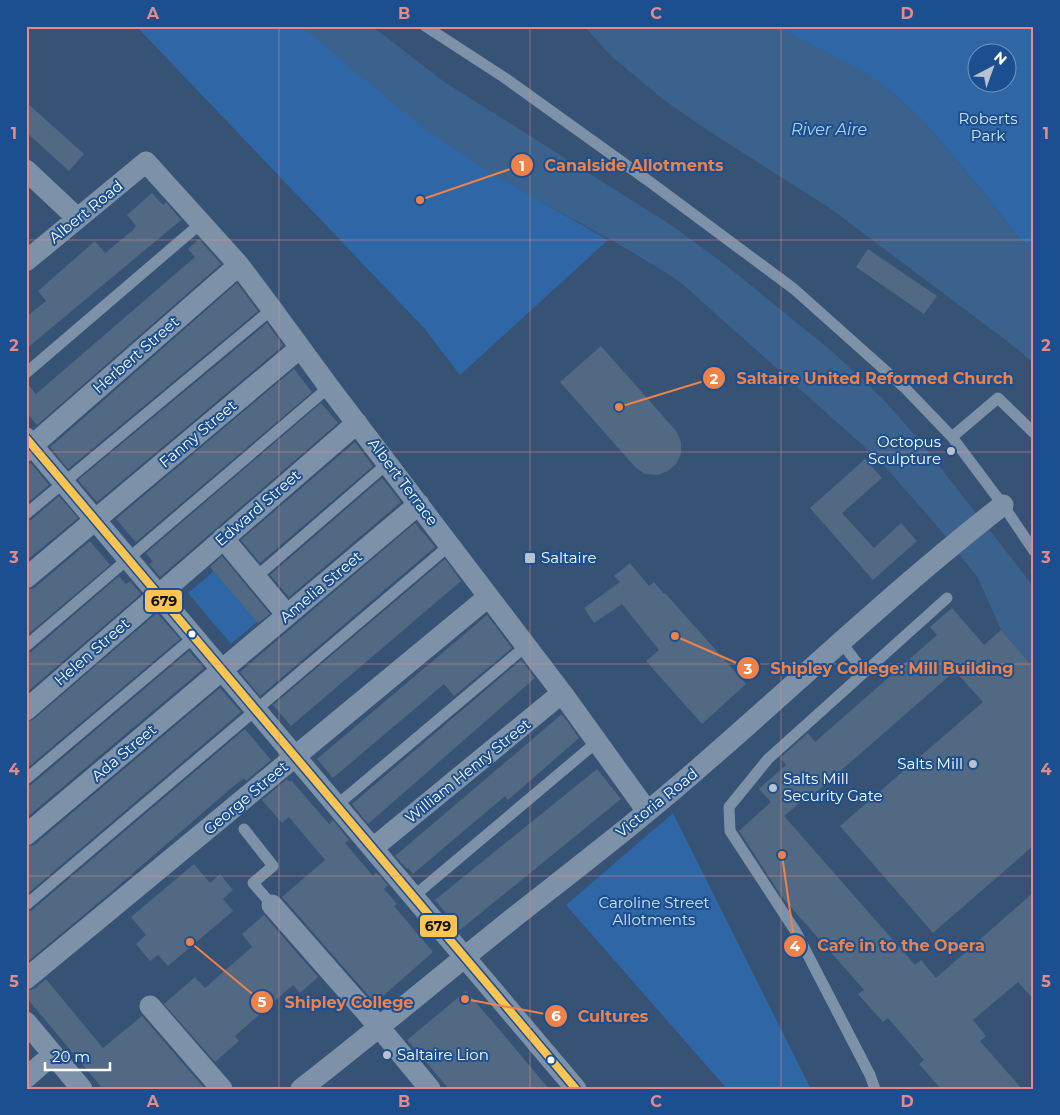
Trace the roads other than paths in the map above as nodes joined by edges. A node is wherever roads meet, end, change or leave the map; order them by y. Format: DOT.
graph roads {
  1 [pos="425,26"];
  2 [pos="146,162"];
  3 [pos="26,170"];
  4 [pos="77,218"];
  5 [pos="200,224"];
  6 [pos="26,261"];
  7 [pos="239,266"];
  8 [pos="272,309"];
  9 [pos="300,348"];
  10 [pos="26,373"];
  11 [pos="329,387"];
  12 [pos="358,422"];
  13 [pos="1034,433"];
  14 [pos="952,437"];
  15 [pos="28,445"];
  16 [pos="388,463"];
  17 [pos="63,482"];
  18 [pos="419,504"];
  19 [pos="1000,508"];
  20 [pos="26,514"];
  21 [pos="96,520"];
  22 [pos="224,538"];
  23 [pos="450,544"];
  24 [pos="1034,551"];
  25 [pos="128,559"];
  26 [pos="256,577"];
  27 [pos="26,578"];
  28 [pos="158,594"];
  29 [pos="488,597"];
  30 [pos="947,598"];
  31 [pos="288,615"];
  32 [pos="194,637"];
  33 [pos="841,642"];
  34 [pos="26,646"];
  35 [pos="526,646"];
  36 [pos="222,670"];
  37 [pos="864,672"];
  38 [pos="562,693"];
  39 [pos="26,710"];
  40 [pos="257,711"];
  41 [pos="598,741"];
  42 [pos="296,757"];
  43 [pos="26,780"];
  44 [pos="337,805"];
  45 [pos="651,808"];
  46 [pos="244,829"];
  47 [pos="26,835"];
  48 [pos="373,848"];
  49 [pos="414,896"];
  50 [pos="26,905"];
  51 [pos="272,905"];
  52 [pos="465,957"];
  53 [pos="26,979"];
  54 [pos="150,1006"];
  55 [pos="26,1022"];
  56 [pos="380,1028"];
  57 [pos="53,1054"];
  58 [pos="26,1078"];
  59 [pos="82,1089"];
  60 [pos="222,1089"];
  61 [pos="301,1089"];
  62 [pos="430,1089"];
  63 [pos="576,1089"];
  64 [pos="875,1089"];
  1 -- 14 [label="lane"];
  2 -- 4 [label="street, Albert Road"];
  2 -- 5 [label="street, Albert Terrace"];
  3 -- 4 [label="street"];
  4 -- 6 [label="street, Albert Road"];
  5 -- 7 [label="street, Albert Terrace"];
  5 -- 10 [label="lane"];
  7 -- 8 [label="street, Albert Terrace"];
  7 -- 15 [label="street, Herbert Street"];
  8 -- 9 [label="street, Albert Terrace"];
  8 -- 17 [label="lane"];
  9 -- 11 [label="street, Albert Terrace"];
  9 -- 21 [label="street, Fanny Street"];
  11 -- 12 [label="street, Albert Terrace"];
  11 -- 25 [label="lane"];
  12 -- 16 [label="street, Albert Terrace"];
  12 -- 22 [label="street, Edward Street"];
  13 -- 14 [label="lane"];
  14 -- 19 [label="lane"];
  15 -- 17 [label="street"];
  16 -- 18 [label="street, Albert Terrace"];
  16 -- 26 [label="lane"];
  17 -- 20 [label="lane"];
  17 -- 21 [label="street"];
  18 -- 23 [label="street, Albert Terrace"];
  18 -- 31 [label="street, Amelia Street"];
  19 -- 24 [label="lane"];
  19 -- 33 [label="street, Victoria Road"];
  21 -- 25 [label="street"];
  21 -- 27 [label="street, Fanny Street"];
  22 -- 26 [label="street"];
  22 -- 28 [label="street, Edward Street"];
  23 -- 29 [label="street, Albert Terrace"];
  23 -- 40 [label="lane"];
  25 -- 28 [label="street"];
  25 -- 34 [label="lane"];
  26 -- 31 [label="street"];
  28 -- 32 [label="street"];
  28 -- 39 [label="street, Helen Street"];
  29 -- 35 [label="street, Albert Terrace"];
  29 -- 42 [label="street, George Street"];
  30 -- 37 [label="lane"];
  31 -- 36 [label="street, Amelia Street"];
  32 -- 36 [label="street"];
  32 -- 43 [label="lane"];
  33 -- 37 [label="lane"];
  33 -- 45 [label="street, Victoria Road"];
  35 -- 38 [label="street, Albert Terrace"];
  35 -- 44 [label="lane"];
  36 -- 40 [label="street"];
  36 -- 47 [label="street, Ada Street"];
  37 -- 64 [label="lane"];
  38 -- 41 [label="street, Albert Terrace"];
  38 -- 48 [label="street, William Henry Street"];
  40 -- 42 [label="street"];
  40 -- 50 [label="lane"];
  41 -- 45 [label="street, Albert Terrace"];
  41 -- 49 [label="lane"];
  42 -- 44 [label="street"];
  42 -- 53 [label="street, George Street"];
  44 -- 48 [label="street"];
  45 -- 52 [label="street, Victoria Road"];
  46 -- 51 [label="lane"];
  48 -- 49 [label="street"];
  49 -- 52 [label="street"];
  51 -- 56 [label="street"];
  52 -- 56 [label="street, Victoria Road"];
  52 -- 63 [label="street"];
  54 -- 60 [label="street"];
  55 -- 57 [label="street"];
  56 -- 61 [label="street, Victoria Road"];
  56 -- 62 [label="street"];
  57 -- 58 [label="street"];
  57 -- 59 [label="street"];
}
